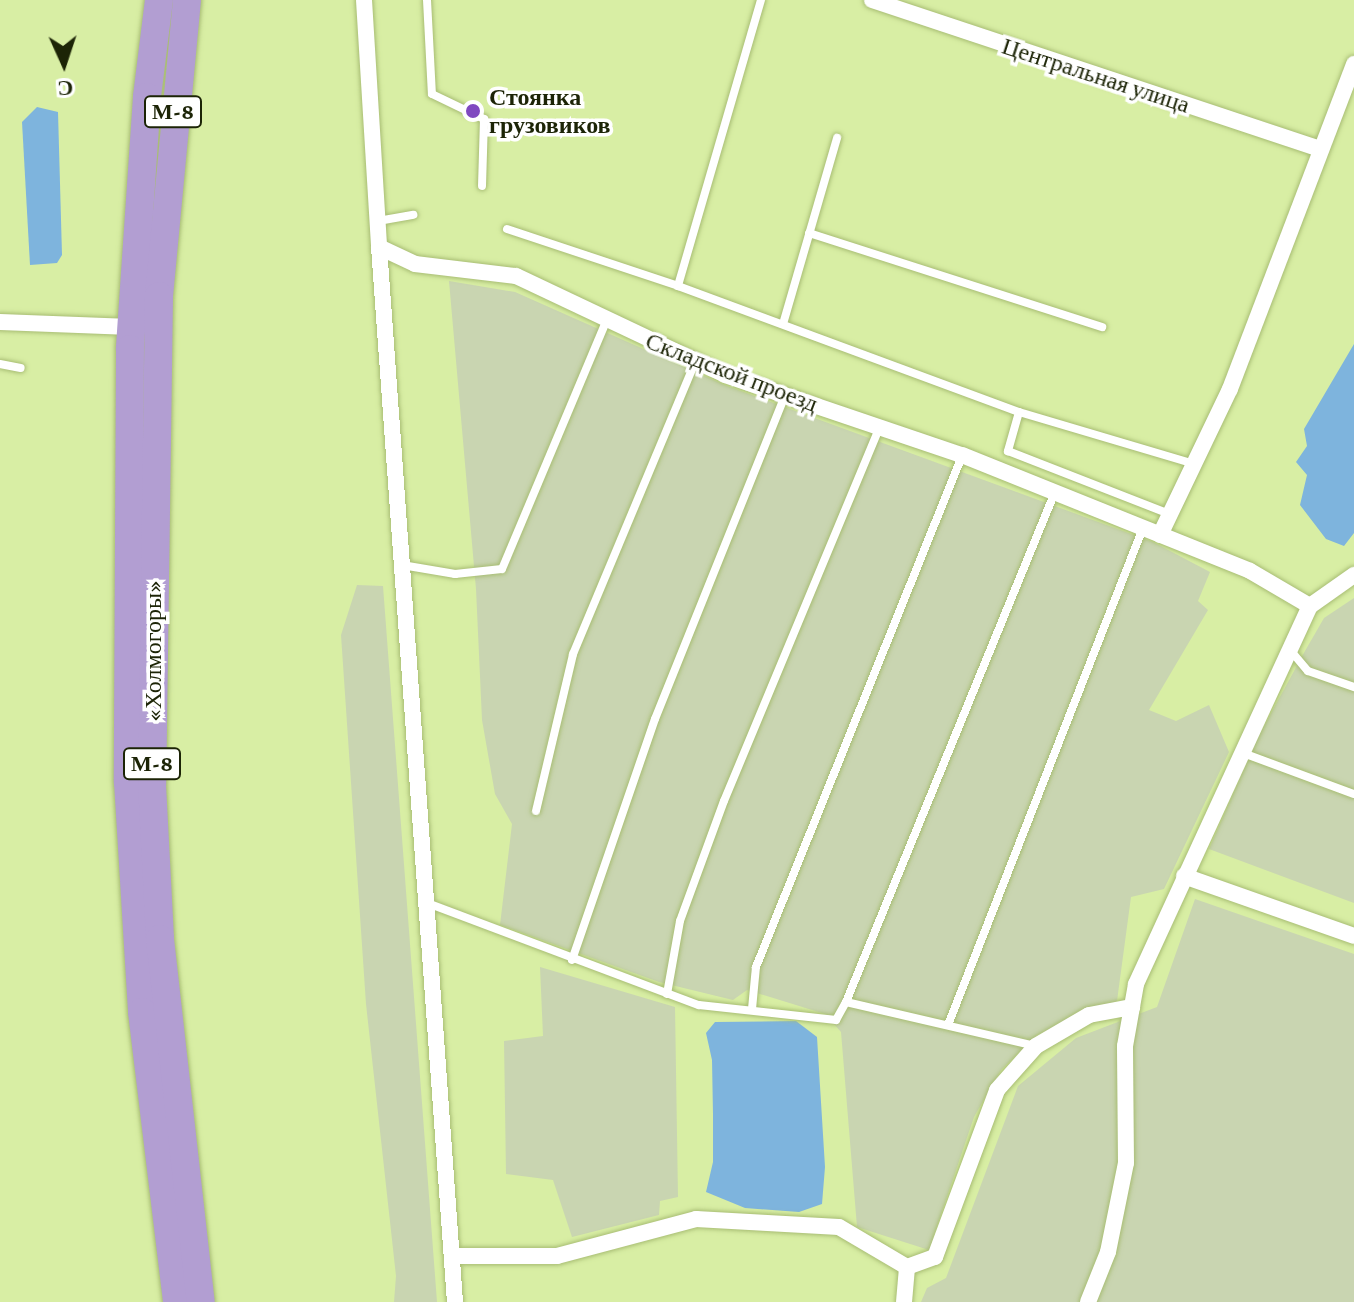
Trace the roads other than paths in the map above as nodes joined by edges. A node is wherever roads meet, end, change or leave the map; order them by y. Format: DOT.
graph roads {
  1 [pos="159,0"];
  2 [pos="187,0"];
  3 [pos="364,0"];
  4 [pos="427,0"];
  5 [pos="761,0"];
  6 [pos="872,0"];
  7 [pos="1354,64"];
  8 [pos="837,138"];
  9 [pos="1319,149"];
  10 [pos="482,186"];
  11 [pos="413,215"];
  12 [pos="378,221"];
  13 [pos="507,229"];
  14 [pos="809,233"];
  15 [pos="379,247"];
  16 [pos="678,286"];
  17 [pos="606,321"];
  18 [pos="0,322"];
  19 [pos="783,324"];
  20 [pos="131,327"];
  21 [pos="1102,327"];
  22 [pos="695,362"];
  23 [pos="0,364"];
  24 [pos="21,368"];
  25 [pos="786,395"];
  26 [pos="1019,412"];
  27 [pos="880,427"];
  28 [pos="962,455"];
  29 [pos="1194,464"];
  30 [pos="1055,492"];
  31 [pos="1170,514"];
  32 [pos="1143,528"];
  33 [pos="1160,535"];
  34 [pos="402,565"];
  35 [pos="1354,575"];
  36 [pos="1310,606"];
  37 [pos="1291,651"];
  38 [pos="1354,687"];
  39 [pos="1242,753"];
  40 [pos="1354,794"];
  41 [pos="536,811"];
  42 [pos="1184,876"];
  43 [pos="427,903"];
  44 [pos="1354,936"];
  45 [pos="572,960"];
  46 [pos="667,994"];
  47 [pos="846,1002"];
  48 [pos="1132,1007"];
  49 [pos="752,1009"];
  50 [pos="948,1025"];
  51 [pos="1036,1046"];
  52 [pos="452,1256"];
  53 [pos="907,1267"];
  54 [pos="177,1302"];
  55 [pos="201,1302"];
  56 [pos="455,1302"];
  57 [pos="904,1302"];
  58 [pos="1088,1302"];
  1 -- 20 [label="highway, «Холмогоры» / М-8"];
  2 -- 55 [label="highway, «Холмогоры» / М-8"];
  3 -- 12 [label="street"];
  4 -- 10 [label="lane"];
  5 -- 16 [label="lane"];
  6 -- 9 [label="street, Центральная улица"];
  7 -- 9 [label="street"];
  8 -- 14 [label="lane"];
  9 -- 29 [label="street"];
  11 -- 12 [label="lane"];
  12 -- 15 [label="street"];
  13 -- 16 [label="lane"];
  14 -- 19 [label="lane"];
  14 -- 21 [label="lane"];
  15 -- 17 [label="street, Складской проезд"];
  15 -- 34 [label="street"];
  16 -- 19 [label="lane"];
  17 -- 22 [label="street, Складской проезд"];
  17 -- 34 [label="lane"];
  18 -- 20 [label="street"];
  19 -- 26 [label="lane"];
  20 -- 54 [label="highway, «Холмогоры» / М-8"];
  22 -- 25 [label="street, Складской проезд"];
  22 -- 41 [label="lane"];
  23 -- 24 [label="lane"];
  25 -- 27 [label="street, Складской проезд"];
  25 -- 45 [label="lane"];
  26 -- 29 [label="lane"];
  26 -- 31 [label="lane"];
  27 -- 28 [label="street, Складской проезд"];
  27 -- 46 [label="lane"];
  28 -- 30 [label="street, Складской проезд"];
  28 -- 49 [label="lane"];
  29 -- 31 [label="street"];
  30 -- 32 [label="street, Складской проезд"];
  30 -- 47 [label="lane"];
  31 -- 33 [label="street"];
  32 -- 33 [label="street, Складской проезд"];
  32 -- 50 [label="lane"];
  33 -- 36 [label="street, Складской проезд"];
  34 -- 43 [label="street"];
  35 -- 36 [label="street"];
  36 -- 37 [label="street"];
  37 -- 38 [label="lane"];
  37 -- 39 [label="street"];
  39 -- 40 [label="lane"];
  39 -- 42 [label="street"];
  42 -- 44 [label="street"];
  42 -- 48 [label="street"];
  43 -- 45 [label="lane"];
  43 -- 52 [label="street"];
  45 -- 46 [label="lane"];
  46 -- 49 [label="lane"];
  47 -- 49 [label="lane"];
  47 -- 50 [label="lane"];
  48 -- 51 [label="street"];
  48 -- 58 [label="street"];
  50 -- 51 [label="lane"];
  51 -- 53 [label="street"];
  52 -- 53 [label="street"];
  52 -- 56 [label="street"];
  53 -- 57 [label="street"];
}
